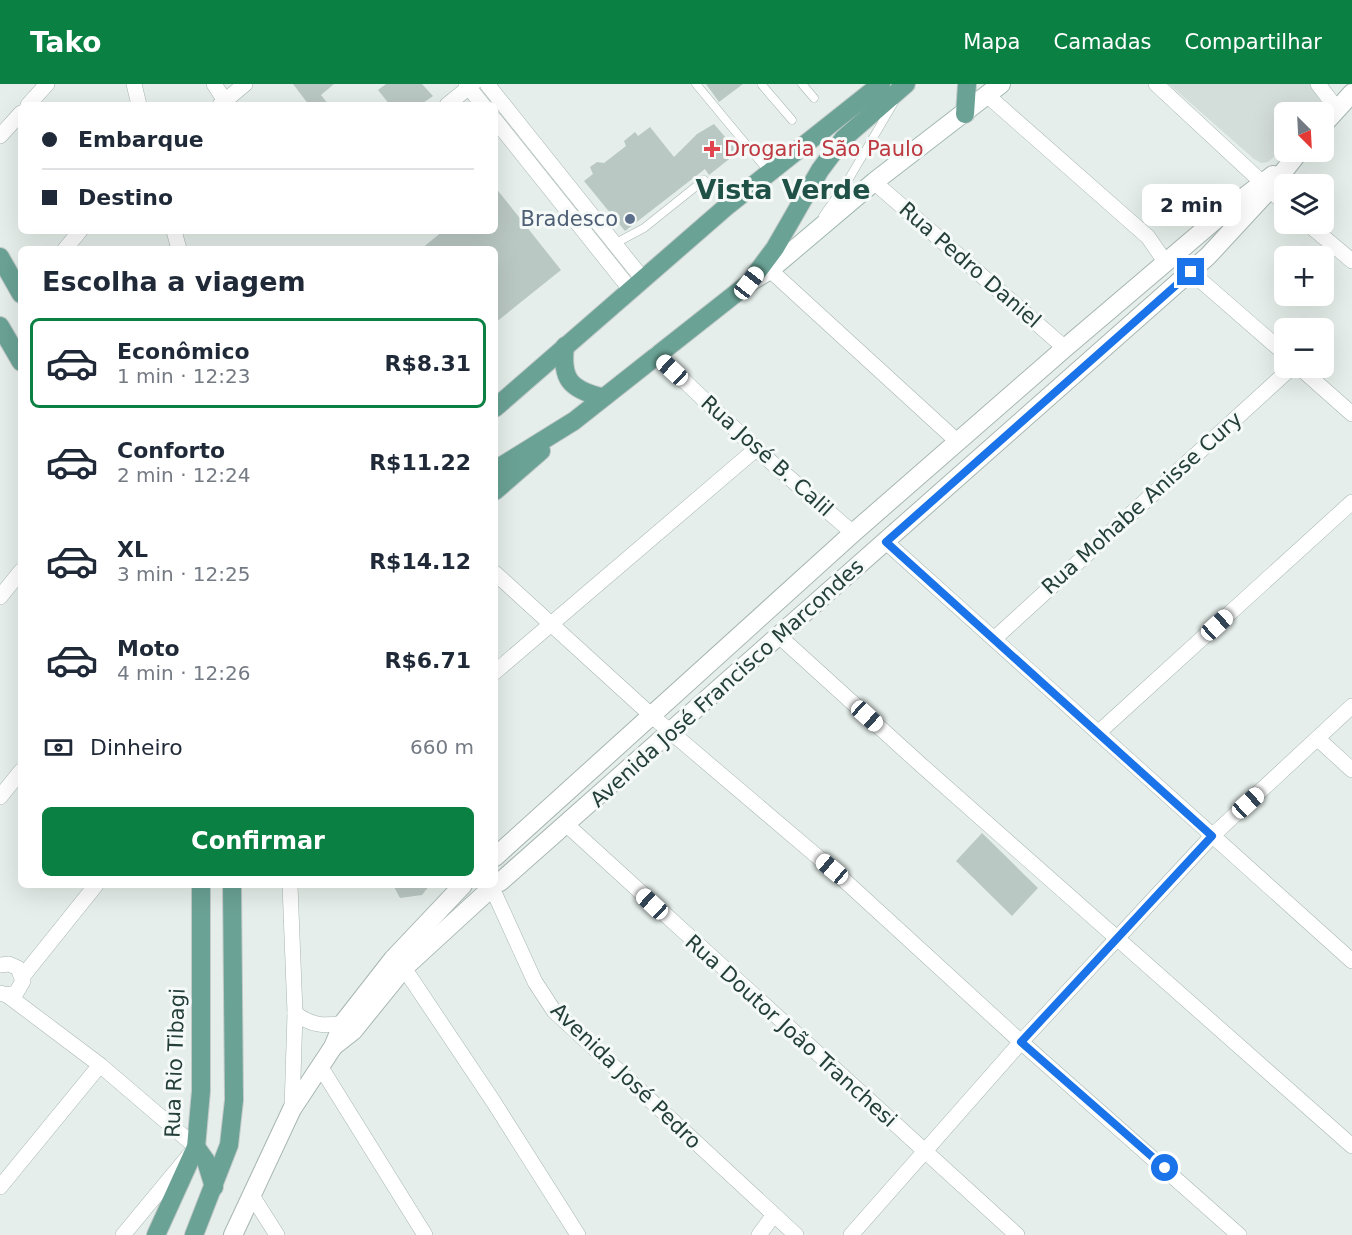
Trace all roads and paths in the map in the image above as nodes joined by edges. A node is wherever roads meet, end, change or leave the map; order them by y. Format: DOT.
graph roads {
  1 [pos="48,84"];
  2 [pos="134,84"];
  3 [pos="214,84"];
  4 [pos="245,84"];
  5 [pos="487,84"];
  6 [pos="696,84"];
  7 [pos="802,84"];
  8 [pos="881,84"];
  9 [pos="968,84"];
  10 [pos="1156,84"];
  11 [pos="1318,84"];
  12 [pos="469,85"];
  13 [pos="762,85"];
  14 [pos="906,85"];
  15 [pos="995,90"];
  16 [pos="1352,93"];
  17 [pos="814,98"];
  18 [pos="31,102"];
  19 [pos="139,102"];
  20 [pos="223,102"];
  21 [pos="224,102"];
  22 [pos="450,102"];
  23 [pos="481,102"];
  24 [pos="1337,109"];
  25 [pos="1334,112"];
  26 [pos="965,114"];
  27 [pos="18,116"];
  28 [pos="792,120"];
  29 [pos="498,123"];
  30 [pos="0,136"];
  31 [pos="1290,162"];
  32 [pos="770,173"];
  33 [pos="704,180"];
  34 [pos="874,182"];
  35 [pos="1265,186"];
  36 [pos="1274,194"];
  37 [pos="78,234"];
  38 [pos="1320,234"];
  39 [pos="809,237"];
  40 [pos="1194,239"];
  41 [pos="614,244"];
  42 [pos="68,246"];
  43 [pos="1208,256"];
  44 [pos="0,257"];
  45 [pos="1352,261"];
  46 [pos="1166,263"];
  47 [pos="770,270"];
  48 [pos="1191,272"];
  49 [pos="636,283"];
  50 [pos="749,283"];
  51 [pos="18,289"];
  52 [pos="0,326"];
  53 [pos="1274,344"];
  54 [pos="565,346"];
  55 [pos="1065,348"];
  56 [pos="656,354"];
  57 [pos="18,357"];
  58 [pos="1280,378"];
  59 [pos="1311,378"];
  60 [pos="601,398"];
  61 [pos="498,405"];
  62 [pos="1352,414"];
  63 [pos="574,421"];
  64 [pos="958,442"];
  65 [pos="756,449"];
  66 [pos="498,468"];
  67 [pos="498,488"];
  68 [pos="1352,502"];
  69 [pos="853,533"];
  70 [pos="886,542"];
  71 [pos="18,575"];
  72 [pos="498,576"];
  73 [pos="0,597"];
  74 [pos="551,624"];
  75 [pos="779,636"];
  76 [pos="994,639"];
  77 [pos="498,669"];
  78 [pos="1352,706"];
  79 [pos="652,716"];
  80 [pos="670,731"];
  81 [pos="1098,733"];
  82 [pos="1318,739"];
  83 [pos="1352,770"];
  84 [pos="18,775"];
  85 [pos="0,797"];
  86 [pos="567,825"];
  87 [pos="1212,836"];
  88 [pos="498,854"];
  89 [pos="498,877"];
  90 [pos="93,888"];
  91 [pos="201,888"];
  92 [pos="232,888"];
  93 [pos="290,888"];
  94 [pos="460,888"];
  95 [pos="485,888"];
  96 [pos="492,888"];
  97 [pos="1116,938"];
  98 [pos="1352,961"];
  99 [pos="404,968"];
  100 [pos="8,985"];
  101 [pos="295,1013"];
  102 [pos="343,1023"];
  103 [pos="1021,1042"];
  104 [pos="333,1047"];
  105 [pos="100,1065"];
  106 [pos="320,1066"];
  107 [pos="292,1109"];
  108 [pos="229,1145"];
  109 [pos="1352,1146"];
  110 [pos="196,1147"];
  111 [pos="925,1152"];
  112 [pos="0,1187"];
  113 [pos="214,1187"];
  114 [pos="251,1194"];
  115 [pos="773,1216"];
  116 [pos="123,1235"];
  117 [pos="156,1235"];
  118 [pos="194,1235"];
  119 [pos="233,1235"];
  120 [pos="277,1235"];
  121 [pos="425,1235"];
  122 [pos="578,1235"];
  123 [pos="759,1235"];
  124 [pos="796,1235"];
  125 [pos="851,1235"];
  126 [pos="1017,1235"];
  127 [pos="1239,1235"];
  1 -- 18 [label="street"];
  2 -- 19 [label="street"];
  3 -- 20 [label="street"];
  4 -- 21 [label="street"];
  5 -- 41 [label="street"];
  6 -- 32 [label="lane"];
  7 -- 17 [label="lane"];
  8 -- 32 [label="main road"];
  9 -- 26 [label="main road"];
  10 -- 35 [label="street"];
  11 -- 24 [label="street"];
  12 -- 22 [label="street"];
  12 -- 23 [label="street"];
  13 -- 28 [label="lane"];
  14 -- 39 [label="lane"];
  14 -- 50 [label="main road"];
  15 -- 26 [label="street"];
  15 -- 46 [label="street"];
  16 -- 24 [label="street"];
  24 -- 25 [label="street"];
  26 -- 34 [label="street"];
  27 -- 30 [label="street"];
  29 -- 49 [label="street"];
  31 -- 35 [label="street"];
  32 -- 49 [label="main road"];
  33 -- 41 [label="lane"];
  34 -- 39 [label="street"];
  34 -- 55 [label="street, Rua Pedro Daniel"];
  35 -- 36 [label="street"];
  35 -- 40 [label="street, Avenida José Francisco Marcondes"];
  35 -- 43 [label="street, Avenida José Francisco Marcondes"];
  37 -- 42 [label="street"];
  38 -- 45 [label="street"];
  39 -- 47 [label="street"];
  40 -- 43 [label="street"];
  40 -- 46 [label="street, Avenida José Francisco Marcondes"];
  41 -- 49 [label="street"];
  43 -- 48 [label="street, Avenida José Francisco Marcondes"];
  44 -- 51 [label="main road"];
  46 -- 55 [label="street, Avenida José Francisco Marcondes"];
  47 -- 50 [label="street"];
  47 -- 64 [label="street"];
  48 -- 53 [label="street"];
  48 -- 70 [label="street, Avenida José Francisco Marcondes"];
  49 -- 54 [label="main road"];
  50 -- 56 [label="main road"];
  52 -- 57 [label="main road"];
  54 -- 60 [label="main road"];
  54 -- 61 [label="main road"];
  55 -- 64 [label="street, Avenida José Francisco Marcondes"];
  56 -- 60 [label="main road"];
  56 -- 65 [label="street, Rua José B. Calil"];
  58 -- 76 [label="street, Rua Mohabe Anisse Cury"];
  59 -- 62 [label="street"];
  60 -- 63 [label="main road"];
  63 -- 66 [label="main road"];
  63 -- 67 [label="main road"];
  64 -- 69 [label="street, Avenida José Francisco Marcondes"];
  65 -- 69 [label="street, Rua José B. Calil"];
  65 -- 74 [label="street"];
  68 -- 81 [label="street"];
  69 -- 79 [label="street, Avenida José Francisco Marcondes"];
  70 -- 75 [label="street, Avenida José Francisco Marcondes"];
  70 -- 76 [label="street"];
  71 -- 73 [label="street"];
  72 -- 74 [label="street"];
  74 -- 77 [label="street"];
  74 -- 79 [label="street"];
  75 -- 80 [label="street, Avenida José Francisco Marcondes"];
  75 -- 97 [label="street"];
  76 -- 81 [label="street"];
  78 -- 82 [label="street"];
  79 -- 80 [label="street"];
  79 -- 88 [label="street, Avenida José Francisco Marcondes"];
  80 -- 86 [label="street, Avenida José Francisco Marcondes"];
  80 -- 103 [label="street"];
  81 -- 87 [label="street"];
  82 -- 83 [label="street"];
  82 -- 87 [label="street"];
  84 -- 85 [label="street"];
  86 -- 89 [label="street, Avenida José Francisco Marcondes"];
  86 -- 111 [label="street, Rua Doutor João Tranchesi"];
  87 -- 97 [label="street"];
  87 -- 98 [label="street"];
  90 -- 100 [label="street"];
  91 -- 110 [label="main road, Rua Rio Tibagi"];
  92 -- 108 [label="main road"];
  93 -- 101 [label="street"];
  94 -- 102 [label="street, Avenida José Francisco Marcondes"];
  95 -- 99 [label="street, Avenida José Francisco Marcondes"];
  96 -- 115 [label="street, Avenida José Pedro"];
  97 -- 103 [label="street"];
  97 -- 109 [label="street"];
  99 -- 104 [label="street, Avenida José Francisco Marcondes"];
  99 -- 122 [label="street"];
  100 -- 105 [label="street"];
  101 -- 102 [label="street"];
  101 -- 107 [label="street"];
  102 -- 104 [label="street, Avenida José Francisco Marcondes"];
  103 -- 111 [label="street"];
  103 -- 127 [label="street"];
  104 -- 106 [label="street, Avenida José Francisco Marcondes"];
  105 -- 110 [label="street"];
  105 -- 112 [label="street"];
  106 -- 107 [label="street, Avenida José Francisco Marcondes"];
  106 -- 121 [label="street"];
  107 -- 114 [label="street, Avenida José Francisco Marcondes"];
  108 -- 110 [label="main road"];
  108 -- 113 [label="main road"];
  110 -- 113 [label="main road"];
  110 -- 116 [label="street"];
  110 -- 117 [label="main road, Rua Rio Tibagi"];
  111 -- 125 [label="street"];
  111 -- 126 [label="street, Rua Doutor João Tranchesi"];
  113 -- 118 [label="main road"];
  114 -- 119 [label="street, Avenida José Francisco Marcondes"];
  114 -- 120 [label="street"];
  115 -- 123 [label="street"];
  115 -- 124 [label="street, Avenida José Pedro"];
}
